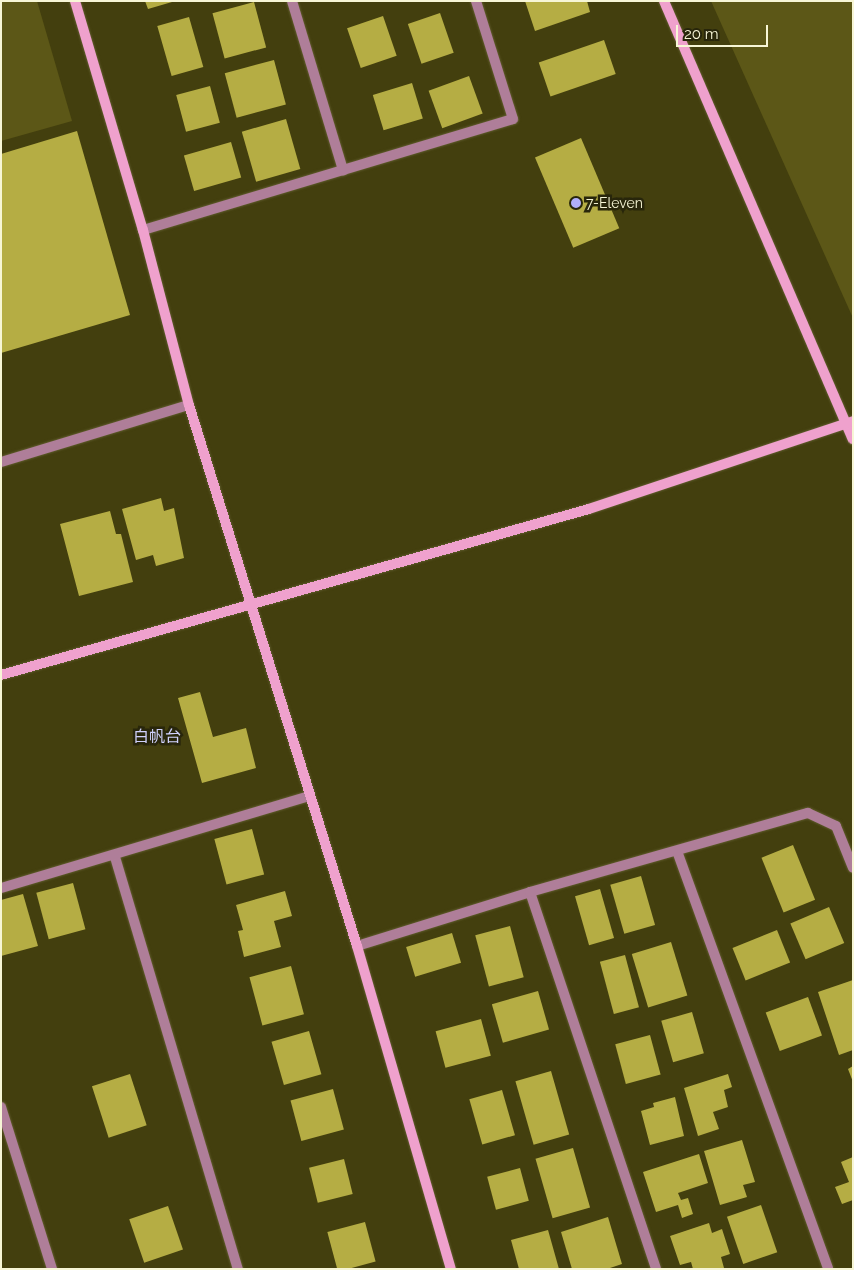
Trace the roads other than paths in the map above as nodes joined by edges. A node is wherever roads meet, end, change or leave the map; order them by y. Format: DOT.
graph roads {
  1 [pos="75,1"];
  2 [pos="292,1"];
  3 [pos="476,1"];
  4 [pos="664,1"];
  5 [pos="343,170"];
  6 [pos="143,230"];
  7 [pos="189,405"];
  8 [pos="849,422"];
  9 [pos="853,439"];
  10 [pos="1,462"];
  11 [pos="252,603"];
  12 [pos="1,675"];
  13 [pos="310,796"];
  14 [pos="677,851"];
  15 [pos="115,857"];
  16 [pos="853,868"];
  17 [pos="1,888"];
  18 [pos="530,892"];
  19 [pos="357,946"];
  20 [pos="1,1107"];
  21 [pos="52,1269"];
  22 [pos="238,1269"];
  23 [pos="450,1269"];
  24 [pos="656,1269"];
  25 [pos="828,1269"];
  1 -- 6 [label="street"];
  2 -- 5 [label="street"];
  3 -- 5 [label="street"];
  4 -- 8 [label="street"];
  5 -- 6 [label="street"];
  6 -- 7 [label="street"];
  7 -- 10 [label="street"];
  7 -- 11 [label="street"];
  8 -- 9 [label="street"];
  8 -- 11 [label="street"];
  11 -- 12 [label="street"];
  11 -- 13 [label="street"];
  13 -- 15 [label="street"];
  13 -- 19 [label="street"];
  14 -- 16 [label="street"];
  14 -- 18 [label="street"];
  14 -- 25 [label="street"];
  15 -- 17 [label="street"];
  15 -- 22 [label="street"];
  18 -- 19 [label="street"];
  18 -- 24 [label="street"];
  19 -- 23 [label="street"];
  20 -- 21 [label="street"];
}
